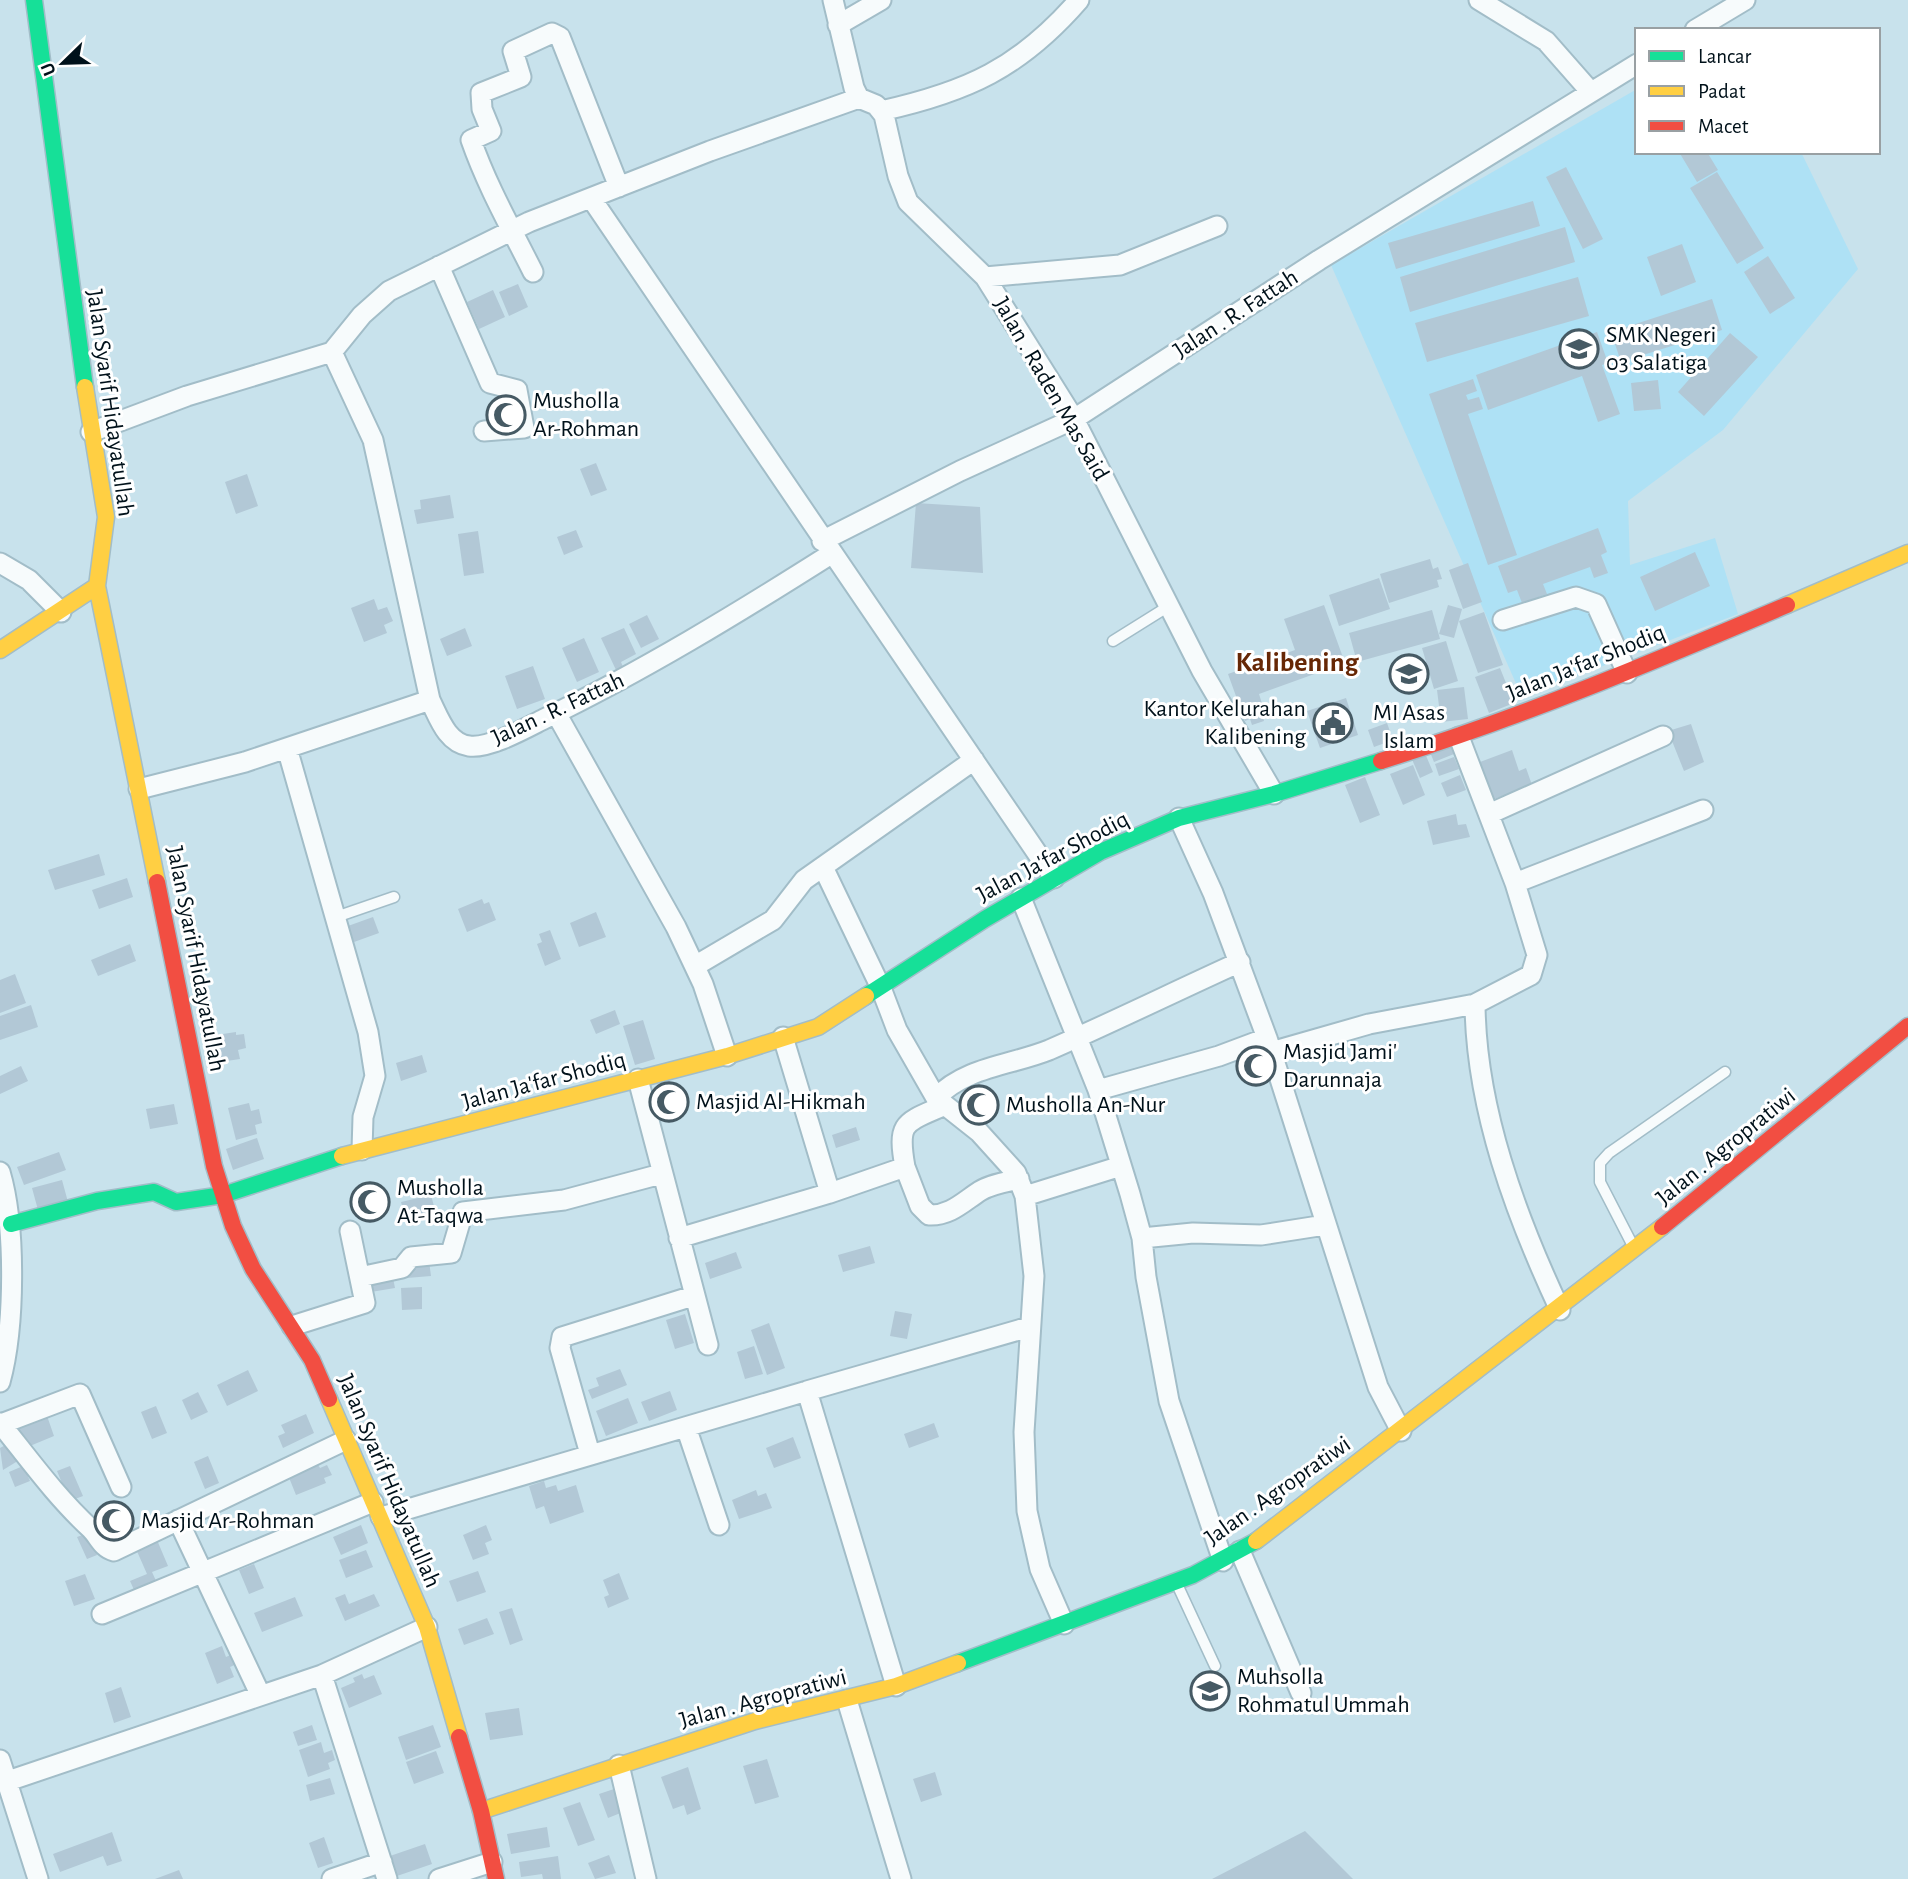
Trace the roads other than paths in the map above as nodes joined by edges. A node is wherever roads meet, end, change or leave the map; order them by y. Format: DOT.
graph roads {
  1 [pos="34,0"];
  2 [pos="833,0"];
  3 [pos="881,0"];
  4 [pos="1079,0"];
  5 [pos="1479,0"];
  6 [pos="1745,0"];
  7 [pos="838,25"];
  8 [pos="1698,28"];
  9 [pos="1635,65"];
  10 [pos="1591,91"];
  11 [pos="859,98"];
  12 [pos="881,111"];
  13 [pos="619,187"];
  14 [pos="591,198"];
  15 [pos="1217,226"];
  16 [pos="512,230"];
  17 [pos="439,266"];
  18 [pos="533,272"];
  19 [pos="985,277"];
  20 [pos="332,352"];
  21 [pos="1074,419"];
  22 [pos="484,431"];
  23 [pos="91,432"];
  24 [pos="827,547"];
  25 [pos="1908,553"];
  26 [pos="0,563"];
  27 [pos="97,586"];
  28 [pos="1169,606"];
  29 [pos="61,612"];
  30 [pos="1503,620"];
  31 [pos="1113,641"];
  32 [pos="0,650"];
  33 [pos="1627,673"];
  34 [pos="430,700"];
  35 [pos="556,713"];
  36 [pos="1663,736"];
  37 [pos="1459,737"];
  38 [pos="287,748"];
  39 [pos="974,760"];
  40 [pos="138,789"];
  41 [pos="1274,793"];
  42 [pos="1703,810"];
  43 [pos="1489,814"];
  44 [pos="1179,818"];
  45 [pos="823,867"];
  46 [pos="1054,878"];
  47 [pos="1515,883"];
  48 [pos="394,897"];
  49 [pos="1021,898"];
  50 [pos="336,917"];
  51 [pos="1240,962"];
  52 [pos="695,966"];
  53 [pos="881,988"];
  54 [pos="1475,1004"];
  55 [pos="1908,1026"];
  56 [pos="1077,1035"];
  57 [pos="783,1037"];
  58 [pos="1269,1045"];
  59 [pos="727,1056"];
  60 [pos="1725,1072"];
  61 [pos="638,1079"];
  62 [pos="1098,1090"];
  63 [pos="940,1102"];
  64 [pos="362,1150"];
  65 [pos="1121,1166"];
  66 [pos="905,1167"];
  67 [pos="0,1172"];
  68 [pos="661,1174"];
  69 [pos="1022,1187"];
  70 [pos="830,1193"];
  71 [pos="223,1195"];
  72 [pos="10,1224"];
  73 [pos="1325,1225"];
  74 [pos="351,1231"];
  75 [pos="679,1238"];
  76 [pos="1142,1238"];
  77 [pos="1635,1250"];
  78 [pos="360,1277"];
  79 [pos="693,1296"];
  80 [pos="1559,1310"];
  81 [pos="292,1326"];
  82 [pos="1029,1326"];
  83 [pos="708,1345"];
  84 [pos="0,1382"];
  85 [pos="807,1391"];
  86 [pos="1,1423"];
  87 [pos="686,1427"];
  88 [pos="1401,1431"];
  89 [pos="345,1440"];
  90 [pos="590,1454"];
  91 [pos="121,1487"];
  92 [pos="377,1510"];
  93 [pos="178,1520"];
  94 [pos="719,1525"];
  95 [pos="1240,1551"];
  96 [pos="1223,1561"];
  97 [pos="204,1574"];
  98 [pos="1176,1581"];
  99 [pos="102,1614"];
  100 [pos="1064,1624"];
  101 [pos="427,1627"];
  102 [pos="1215,1666"];
  103 [pos="322,1675"];
  104 [pos="896,1686"];
  105 [pos="1301,1693"];
  106 [pos="260,1694"];
  107 [pos="847,1700"];
  108 [pos="0,1760"];
  109 [pos="619,1765"];
  110 [pos="8,1781"];
  111 [pos="481,1811"];
  112 [pos="384,1870"];
  113 [pos="494,1870"];
  114 [pos="38,1879"];
  115 [pos="332,1879"];
  116 [pos="439,1879"];
  117 [pos="646,1879"];
  118 [pos="901,1879"];
  1 -- 23 [label="street, Jalan Syarif Hidayatullah"];
  2 -- 7 [label="street"];
  3 -- 7 [label="street"];
  4 -- 12 [label="street"];
  5 -- 10 [label="street"];
  6 -- 8 [label="street"];
  7 -- 11 [label="street"];
  9 -- 10 [label="street, Jalan . R. Fattah"];
  10 -- 21 [label="street, Jalan . R. Fattah"];
  11 -- 12 [label="street"];
  11 -- 13 [label="street"];
  12 -- 19 [label="street, Jalan . Raden Mas Said"];
  13 -- 14 [label="street"];
  13 -- 16 [label="street"];
  14 -- 16 [label="street"];
  14 -- 24 [label="street"];
  15 -- 19 [label="street"];
  16 -- 17 [label="street"];
  16 -- 18 [label="street"];
  17 -- 20 [label="street"];
  17 -- 22 [label="street"];
  19 -- 21 [label="street, Jalan . Raden Mas Said"];
  20 -- 23 [label="street"];
  20 -- 34 [label="street, Jalan . R. Fattah"];
  21 -- 24 [label="street, Jalan . R. Fattah"];
  21 -- 28 [label="street, Jalan . Raden Mas Said"];
  23 -- 27 [label="street, Jalan Syarif Hidayatullah"];
  24 -- 35 [label="street, Jalan . R. Fattah"];
  24 -- 39 [label="street"];
  25 -- 33 [label="street, Jalan Ja'far Shodiq"];
  26 -- 29 [label="street"];
  27 -- 29 [label="street"];
  27 -- 40 [label="street, Jalan Syarif Hidayatullah"];
  28 -- 31 [label="lane"];
  28 -- 41 [label="street, Jalan . Raden Mas Said"];
  29 -- 32 [label="street"];
  30 -- 33 [label="street"];
  33 -- 37 [label="street, Jalan Ja'far Shodiq"];
  34 -- 35 [label="street, Jalan . R. Fattah"];
  34 -- 38 [label="street"];
  35 -- 52 [label="street"];
  36 -- 43 [label="street"];
  37 -- 41 [label="street, Jalan Ja'far Shodiq"];
  37 -- 43 [label="street"];
  38 -- 40 [label="street"];
  38 -- 50 [label="street"];
  39 -- 45 [label="street"];
  39 -- 46 [label="street"];
  40 -- 71 [label="street, Jalan Syarif Hidayatullah"];
  41 -- 44 [label="street, Jalan Ja'far Shodiq"];
  42 -- 47 [label="street"];
  43 -- 47 [label="street"];
  44 -- 46 [label="street, Jalan Ja'far Shodiq"];
  44 -- 51 [label="street"];
  45 -- 52 [label="street"];
  45 -- 53 [label="street"];
  46 -- 49 [label="street, Jalan Ja'far Shodiq"];
  47 -- 54 [label="street"];
  48 -- 50 [label="lane"];
  49 -- 53 [label="street, Jalan Ja'far Shodiq"];
  49 -- 56 [label="street"];
  50 -- 64 [label="street"];
  51 -- 56 [label="street"];
  51 -- 58 [label="street"];
  52 -- 59 [label="street"];
  53 -- 57 [label="street, Jalan Ja'far Shodiq"];
  53 -- 63 [label="street"];
  54 -- 58 [label="street"];
  54 -- 80 [label="street"];
  55 -- 77 [label="street, Jalan . Agropratiwi"];
  56 -- 62 [label="street"];
  56 -- 63 [label="street"];
  57 -- 59 [label="street, Jalan Ja'far Shodiq"];
  57 -- 70 [label="street"];
  58 -- 62 [label="street"];
  58 -- 73 [label="street"];
  59 -- 61 [label="street, Jalan Ja'far Shodiq"];
  60 -- 77 [label="lane"];
  61 -- 64 [label="street, Jalan Ja'far Shodiq"];
  61 -- 68 [label="street"];
  62 -- 65 [label="street"];
  63 -- 66 [label="street"];
  63 -- 69 [label="street"];
  64 -- 71 [label="street, Jalan Ja'far Shodiq"];
  65 -- 69 [label="street"];
  65 -- 76 [label="street"];
  66 -- 69 [label="street"];
  66 -- 70 [label="street"];
  67 -- 72 [label="street"];
  68 -- 75 [label="street"];
  68 -- 78 [label="street"];
  69 -- 82 [label="street"];
  70 -- 75 [label="street"];
  71 -- 72 [label="street, Jalan Ja'far Shodiq"];
  71 -- 81 [label="street, Jalan Syarif Hidayatullah"];
  72 -- 84 [label="street"];
  73 -- 76 [label="street"];
  73 -- 88 [label="street"];
  74 -- 78 [label="street"];
  75 -- 79 [label="street"];
  76 -- 96 [label="street"];
  77 -- 80 [label="street, Jalan . Agropratiwi"];
  78 -- 81 [label="street"];
  79 -- 83 [label="street"];
  79 -- 90 [label="street"];
  80 -- 88 [label="street, Jalan . Agropratiwi"];
  81 -- 89 [label="street, Jalan Syarif Hidayatullah"];
  82 -- 85 [label="street"];
  82 -- 100 [label="street"];
  85 -- 87 [label="street"];
  85 -- 104 [label="street"];
  86 -- 91 [label="street"];
  86 -- 93 [label="street"];
  87 -- 90 [label="street"];
  87 -- 94 [label="street"];
  88 -- 95 [label="street, Jalan . Agropratiwi"];
  89 -- 92 [label="street, Jalan Syarif Hidayatullah"];
  89 -- 93 [label="street"];
  90 -- 92 [label="street"];
  92 -- 97 [label="street"];
  92 -- 101 [label="street, Jalan Syarif Hidayatullah"];
  93 -- 97 [label="street"];
  95 -- 96 [label="street, Jalan . Agropratiwi"];
  95 -- 105 [label="street"];
  96 -- 98 [label="street, Jalan . Agropratiwi"];
  97 -- 99 [label="street"];
  97 -- 106 [label="street"];
  98 -- 100 [label="street, Jalan . Agropratiwi"];
  98 -- 102 [label="lane"];
  100 -- 104 [label="street, Jalan . Agropratiwi"];
  101 -- 103 [label="street"];
  101 -- 111 [label="street, Jalan Syarif Hidayatullah"];
  103 -- 106 [label="street"];
  103 -- 112 [label="street"];
  104 -- 107 [label="street, Jalan . Agropratiwi"];
  106 -- 110 [label="street"];
  107 -- 109 [label="street, Jalan . Agropratiwi"];
  107 -- 118 [label="street"];
  108 -- 110 [label="street"];
  109 -- 111 [label="street, Jalan . Agropratiwi"];
  109 -- 117 [label="street"];
  110 -- 114 [label="street"];
  111 -- 113 [label="street, Jalan Syarif Hidayatullah"];
  112 -- 115 [label="street"];
  113 -- 116 [label="street"];
}
